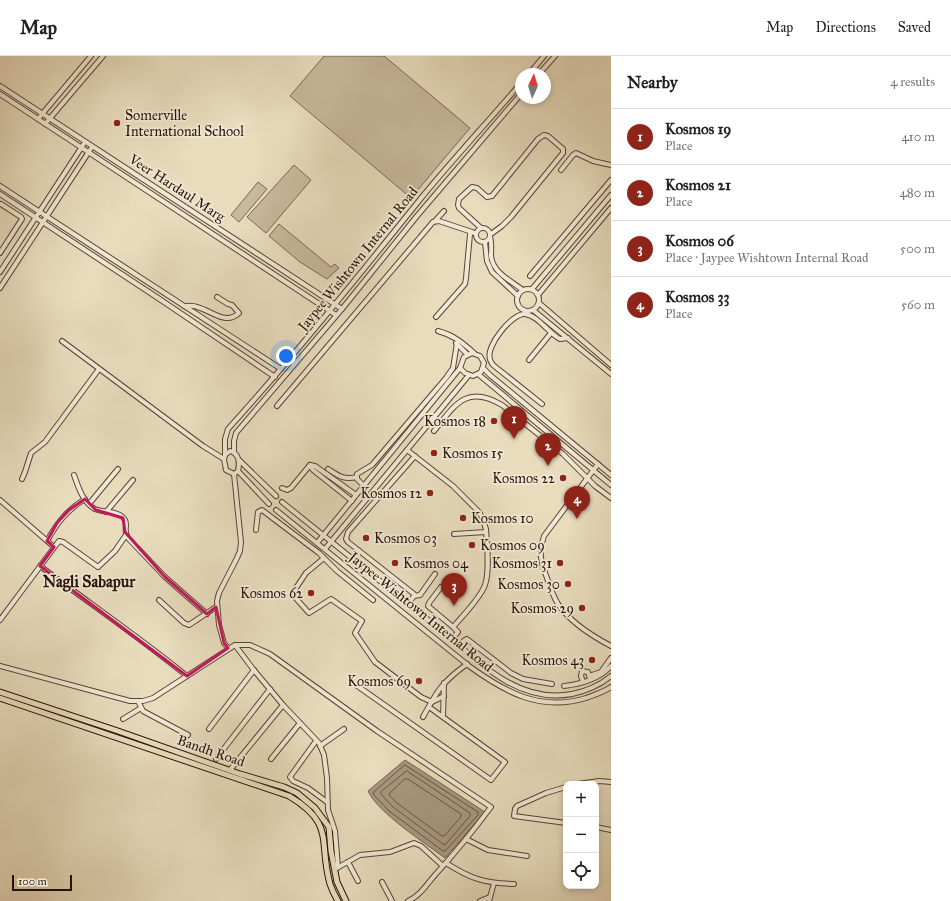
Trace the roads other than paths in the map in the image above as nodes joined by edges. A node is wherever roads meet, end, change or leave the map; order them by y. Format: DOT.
graph roads {
  1 [pos="92,56"];
  2 [pos="103,56"];
  3 [pos="544,56"];
  4 [pos="554,56"];
  5 [pos="99,61"];
  6 [pos="534,68"];
  7 [pos="544,68"];
  8 [pos="0,86"];
  9 [pos="515,90"];
  10 [pos="0,94"];
  11 [pos="515,101"];
  12 [pos="42,113"];
  13 [pos="38,119"];
  14 [pos="50,119"];
  15 [pos="45,124"];
  16 [pos="85,142"];
  17 [pos="92,147"];
  18 [pos="81,148"];
  19 [pos="88,153"];
  20 [pos="611,165"];
  21 [pos="561,170"];
  22 [pos="611,180"];
  23 [pos="0,186"];
  24 [pos="0,194"];
  25 [pos="611,195"];
  26 [pos="5,198"];
  27 [pos="0,204"];
  28 [pos="611,208"];
  29 [pos="39,211"];
  30 [pos="444,211"];
  31 [pos="47,216"];
  32 [pos="36,217"];
  33 [pos="435,221"];
  34 [pos="43,222"];
  35 [pos="481,228"];
  36 [pos="474,233"];
  37 [pos="490,236"];
  38 [pos="485,242"];
  39 [pos="2,246"];
  40 [pos="0,253"];
  41 [pos="0,272"];
  42 [pos="530,276"];
  43 [pos="0,288"];
  44 [pos="532,289"];
  45 [pos="523,290"];
  46 [pos="538,295"];
  47 [pos="518,296"];
  48 [pos="217,297"];
  49 [pos="539,303"];
  50 [pos="335,305"];
  51 [pos="183,306"];
  52 [pos="342,309"];
  53 [pos="533,310"];
  54 [pos="330,311"];
  55 [pos="336,316"];
  56 [pos="436,317"];
  57 [pos="438,332"];
  58 [pos="551,333"];
  59 [pos="568,338"];
  60 [pos="62,341"];
  61 [pos="456,341"];
  62 [pos="474,353"];
  63 [pos="467,354"];
  64 [pos="529,360"];
  65 [pos="611,365"];
  66 [pos="460,368"];
  67 [pos="483,368"];
  68 [pos="98,369"];
  69 [pos="281,369"];
  70 [pos="478,374"];
  71 [pos="611,374"];
  72 [pos="469,375"];
  73 [pos="275,377"];
  74 [pos="449,400"];
  75 [pos="542,404"];
  76 [pos="455,405"];
  77 [pos="277,406"];
  78 [pos="434,431"];
  79 [pos="407,450"];
  80 [pos="234,452"];
  81 [pos="415,456"];
  82 [pos="224,457"];
  83 [pos="239,460"];
  84 [pos="598,464"];
  85 [pos="310,465"];
  86 [pos="587,465"];
  87 [pos="118,469"];
  88 [pos="328,469"];
  89 [pos="593,470"];
  90 [pos="238,471"];
  91 [pos="581,472"];
  92 [pos="234,474"];
  93 [pos="74,475"];
  94 [pos="611,475"];
  95 [pos="357,477"];
  96 [pos="587,478"];
  97 [pos="22,479"];
  98 [pos="133,480"];
  99 [pos="611,485"];
  100 [pos="364,486"];
  101 [pos="282,488"];
  102 [pos="356,495"];
  103 [pos="276,496"];
  104 [pos="611,498"];
  105 [pos="0,500"];
  106 [pos="85,500"];
  107 [pos="352,501"];
  108 [pos="282,502"];
  109 [pos="89,504"];
  110 [pos="269,504"];
  111 [pos="276,510"];
  112 [pos="106,512"];
  113 [pos="256,530"];
  114 [pos="486,532"];
  115 [pos="454,534"];
  116 [pos="126,535"];
  117 [pos="323,536"];
  118 [pos="47,541"];
  119 [pos="330,542"];
  120 [pos="318,543"];
  121 [pos="54,547"];
  122 [pos="325,549"];
  123 [pos="324,558"];
  124 [pos="40,566"];
  125 [pos="435,574"];
  126 [pos="441,587"];
  127 [pos="414,596"];
  128 [pos="159,600"];
  129 [pos="372,600"];
  130 [pos="408,604"];
  131 [pos="216,607"];
  132 [pos="207,614"];
  133 [pos="0,620"];
  134 [pos="453,627"];
  135 [pos="452,639"];
  136 [pos="235,645"];
  137 [pos="459,645"];
  138 [pos="611,646"];
  139 [pos="228,648"];
  140 [pos="611,658"];
  141 [pos="467,664"];
  142 [pos="0,666"];
  143 [pos="611,666"];
  144 [pos="254,670"];
  145 [pos="187,676"];
  146 [pos="611,676"];
  147 [pos="591,677"];
  148 [pos="444,682"];
  149 [pos="583,682"];
  150 [pos="508,683"];
  151 [pos="552,684"];
  152 [pos="356,685"];
  153 [pos="564,686"];
  154 [pos="611,686"];
  155 [pos="502,688"];
  156 [pos="270,689"];
  157 [pos="0,692"];
  158 [pos="444,696"];
  159 [pos="0,698"];
  160 [pos="138,701"];
  161 [pos="432,702"];
  162 [pos="283,705"];
  163 [pos="429,707"];
  164 [pos="141,708"];
  165 [pos="423,717"];
  166 [pos="443,717"];
  167 [pos="123,719"];
  168 [pos="300,723"];
  169 [pos="209,729"];
  170 [pos="344,729"];
  171 [pos="188,735"];
  172 [pos="316,741"];
  173 [pos="320,746"];
  174 [pos="216,759"];
  175 [pos="271,759"];
  176 [pos="230,770"];
  177 [pos="599,781"];
  178 [pos="611,782"];
  179 [pos="563,788"];
  180 [pos="327,802"];
  181 [pos="563,823"];
  182 [pos="599,828"];
  183 [pos="611,830"];
  184 [pos="466,839"];
  185 [pos="527,856"];
  186 [pos="348,862"];
  187 [pos="445,864"];
  188 [pos="336,868"];
  189 [pos="358,881"];
  190 [pos="337,882"];
  191 [pos="382,882"];
  192 [pos="494,883"];
  193 [pos="514,884"];
  194 [pos="330,886"];
  195 [pos="490,899"];
  196 [pos="338,901"];
  197 [pos="346,901"];
  198 [pos="392,901"];
  199 [pos="408,901"];
  200 [pos="480,901"];
  1 -- 5 [label="street"];
  1 -- 12 [label="street"];
  2 -- 5 [label="street"];
  3 -- 6 [label="street"];
  4 -- 7 [label="street"];
  5 -- 14 [label="street"];
  8 -- 12 [label="street, Veer Hardaul Marg"];
  9 -- 50 [label="street, Jaypee Wishtown Internal Road"];
  10 -- 13 [label="street, Veer Hardaul Marg"];
  11 -- 52 [label="street, Jaypee Wishtown Internal Road"];
  12 -- 13 [label="street"];
  12 -- 14 [label="street, Veer Hardaul Marg"];
  13 -- 15 [label="street, Veer Hardaul Marg"];
  14 -- 15 [label="street"];
  14 -- 16 [label="street, Veer Hardaul Marg"];
  15 -- 18 [label="street, Veer Hardaul Marg"];
  16 -- 17 [label="street, Veer Hardaul Marg"];
  16 -- 18 [label="street"];
  17 -- 19 [label="street"];
  17 -- 50 [label="street, Veer Hardaul Marg"];
  18 -- 19 [label="street, Veer Hardaul Marg"];
  18 -- 29 [label="street"];
  19 -- 31 [label="street"];
  19 -- 54 [label="street, Veer Hardaul Marg"];
  20 -- 21 [label="street"];
  22 -- 42 [label="street"];
  23 -- 29 [label="street"];
  24 -- 26 [label="street"];
  25 -- 44 [label="street"];
  26 -- 27 [label="street"];
  26 -- 32 [label="street"];
  27 -- 39 [label="street"];
  28 -- 46 [label="street"];
  29 -- 31 [label="street"];
  29 -- 32 [label="street"];
  30 -- 33 [label="street"];
  31 -- 34 [label="street"];
  31 -- 51 [label="street"];
  32 -- 34 [label="street"];
  32 -- 41 [label="street"];
  33 -- 36 [label="street"];
  33 -- 77 [label="street"];
  34 -- 43 [label="street"];
  34 -- 73 [label="street"];
  35 -- 36 [label="street"];
  35 -- 37 [label="street"];
  35 -- 37 [label="street"];
  36 -- 38 [label="street"];
  36 -- 56 [label="street"];
  37 -- 38 [label="street"];
  37 -- 45 [label="street"];
  38 -- 47 [label="street"];
  39 -- 40 [label="street"];
  44 -- 45 [label="street"];
  44 -- 46 [label="street"];
  45 -- 47 [label="street"];
  46 -- 49 [label="street"];
  47 -- 53 [label="street"];
  48 -- 51 [label="street"];
  49 -- 53 [label="street"];
  49 -- 65 [label="street"];
  50 -- 52 [label="street, Veer Hardaul Marg"];
  50 -- 54 [label="street, Jaypee Wishtown Internal Road"];
  51 -- 69 [label="street"];
  52 -- 55 [label="street, Jaypee Wishtown Internal Road"];
  53 -- 59 [label="street"];
  54 -- 55 [label="street, Veer Hardaul Marg"];
  54 -- 69 [label="street, Jaypee Wishtown Internal Road"];
  55 -- 80 [label="street, Jaypee Wishtown Internal Road"];
  57 -- 61 [label="street"];
  58 -- 59 [label="street"];
  58 -- 64 [label="street"];
  58 -- 75 [label="street"];
  59 -- 71 [label="street"];
  60 -- 68 [label="street"];
  61 -- 62 [label="street"];
  61 -- 63 [label="street"];
  61 -- 95 [label="street"];
  62 -- 63 [label="street"];
  62 -- 67 [label="street"];
  63 -- 66 [label="street"];
  66 -- 72 [label="street"];
  66 -- 100 [label="street"];
  67 -- 70 [label="street"];
  67 -- 84 [label="street"];
  68 -- 82 [label="street"];
  68 -- 97 [label="street"];
  69 -- 73 [label="street, Jaypee Wishtown Internal Road"];
  70 -- 72 [label="street"];
  70 -- 86 [label="street"];
  72 -- 74 [label="street"];
  73 -- 82 [label="street, Jaypee Wishtown Internal Road"];
  74 -- 76 [label="street"];
  74 -- 79 [label="street"];
  76 -- 78 [label="street"];
  76 -- 91 [label="street"];
  79 -- 81 [label="street"];
  79 -- 119 [label="street"];
  80 -- 82 [label="street"];
  80 -- 83 [label="street"];
  81 -- 114 [label="street"];
  81 -- 127 [label="street"];
  82 -- 92 [label="street"];
  83 -- 90 [label="street"];
  83 -- 103 [label="street"];
  84 -- 89 [label="street"];
  84 -- 94 [label="street"];
  85 -- 101 [label="street"];
  85 -- 102 [label="street"];
  85 -- 107 [label="street"];
  86 -- 89 [label="street"];
  86 -- 91 [label="street"];
  87 -- 109 [label="street"];
  88 -- 95 [label="street"];
  89 -- 96 [label="street"];
  89 -- 99 [label="street"];
  90 -- 92 [label="street"];
  90 -- 110 [label="street"];
  91 -- 96 [label="street"];
  92 -- 131 [label="street"];
  93 -- 106 [label="street"];
  95 -- 100 [label="street"];
  96 -- 104 [label="street"];
  96 -- 138 [label="street"];
  98 -- 112 [label="street"];
  100 -- 102 [label="street"];
  102 -- 107 [label="street"];
  105 -- 118 [label="street"];
  106 -- 109 [label="street"];
  106 -- 118 [label="street"];
  107 -- 117 [label="street"];
  108 -- 117 [label="street, Jaypee Wishtown Internal Road"];
  109 -- 112 [label="street"];
  111 -- 120 [label="street, Jaypee Wishtown Internal Road"];
  112 -- 116 [label="street"];
  113 -- 123 [label="street"];
  114 -- 115 [label="street"];
  114 -- 134 [label="street"];
  116 -- 121 [label="street"];
  116 -- 132 [label="street"];
  117 -- 119 [label="street, Jaypee Wishtown Internal Road"];
  117 -- 120 [label="street"];
  118 -- 121 [label="street"];
  119 -- 122 [label="street"];
  119 -- 130 [label="street, Jaypee Wishtown Internal Road"];
  120 -- 122 [label="street, Jaypee Wishtown Internal Road"];
  121 -- 124 [label="street"];
  122 -- 141 [label="street, Jaypee Wishtown Internal Road"];
  123 -- 129 [label="street"];
  123 -- 161 [label="street"];
  124 -- 133 [label="street"];
  124 -- 145 [label="street"];
  125 -- 127 [label="street"];
  126 -- 134 [label="street"];
  127 -- 130 [label="street"];
  128 -- 132 [label="street"];
  130 -- 135 [label="street, Jaypee Wishtown Internal Road"];
  131 -- 132 [label="street"];
  131 -- 139 [label="street"];
  134 -- 135 [label="street"];
  135 -- 137 [label="street, Jaypee Wishtown Internal Road"];
  136 -- 139 [label="street"];
  136 -- 144 [label="street"];
  136 -- 184 [label="street"];
  137 -- 150 [label="street, Jaypee Wishtown Internal Road"];
  137 -- 151 [label="street"];
  139 -- 145 [label="street"];
  140 -- 147 [label="street"];
  141 -- 148 [label="street"];
  141 -- 155 [label="street, Jaypee Wishtown Internal Road"];
  142 -- 160 [label="street"];
  143 -- 147 [label="street"];
  144 -- 156 [label="street"];
  144 -- 169 [label="street"];
  145 -- 160 [label="street"];
  146 -- 150 [label="street, Jaypee Wishtown Internal Road"];
  147 -- 149 [label="street"];
  147 -- 149 [label="street"];
  148 -- 158 [label="street"];
  148 -- 161 [label="street"];
  149 -- 153 [label="street"];
  150 -- 155 [label="street"];
  152 -- 166 [label="street"];
  154 -- 155 [label="street, Jaypee Wishtown Internal Road"];
  156 -- 162 [label="street"];
  156 -- 174 [label="street"];
  157 -- 176 [label="main road, Bandh Road"];
  158 -- 161 [label="street"];
  158 -- 166 [label="street"];
  159 -- 194 [label="main road, Bandh Road"];
  160 -- 164 [label="street"];
  161 -- 163 [label="street"];
  162 -- 168 [label="street"];
  162 -- 176 [label="street"];
  163 -- 165 [label="street"];
  163 -- 166 [label="street"];
  164 -- 167 [label="street"];
  164 -- 171 [label="street"];
  168 -- 172 [label="street"];
  168 -- 175 [label="street"];
  170 -- 173 [label="street"];
  172 -- 173 [label="street"];
  172 -- 180 [label="street"];
  173 -- 180 [label="street"];
  176 -- 188 [label="main road, Bandh Road"];
  177 -- 178 [label="street"];
  179 -- 181 [label="street"];
  180 -- 188 [label="street"];
  182 -- 183 [label="street"];
  184 -- 185 [label="street"];
  184 -- 187 [label="street"];
  186 -- 187 [label="street"];
  186 -- 188 [label="street"];
  186 -- 189 [label="street"];
  187 -- 192 [label="street"];
  187 -- 199 [label="street"];
  188 -- 190 [label="main road, Bandh Road"];
  190 -- 194 [label="main road"];
  190 -- 197 [label="main road, Bandh Road"];
  191 -- 198 [label="street"];
  192 -- 193 [label="street"];
  192 -- 195 [label="street"];
  194 -- 196 [label="main road, Bandh Road"];
  195 -- 200 [label="street"];
}
